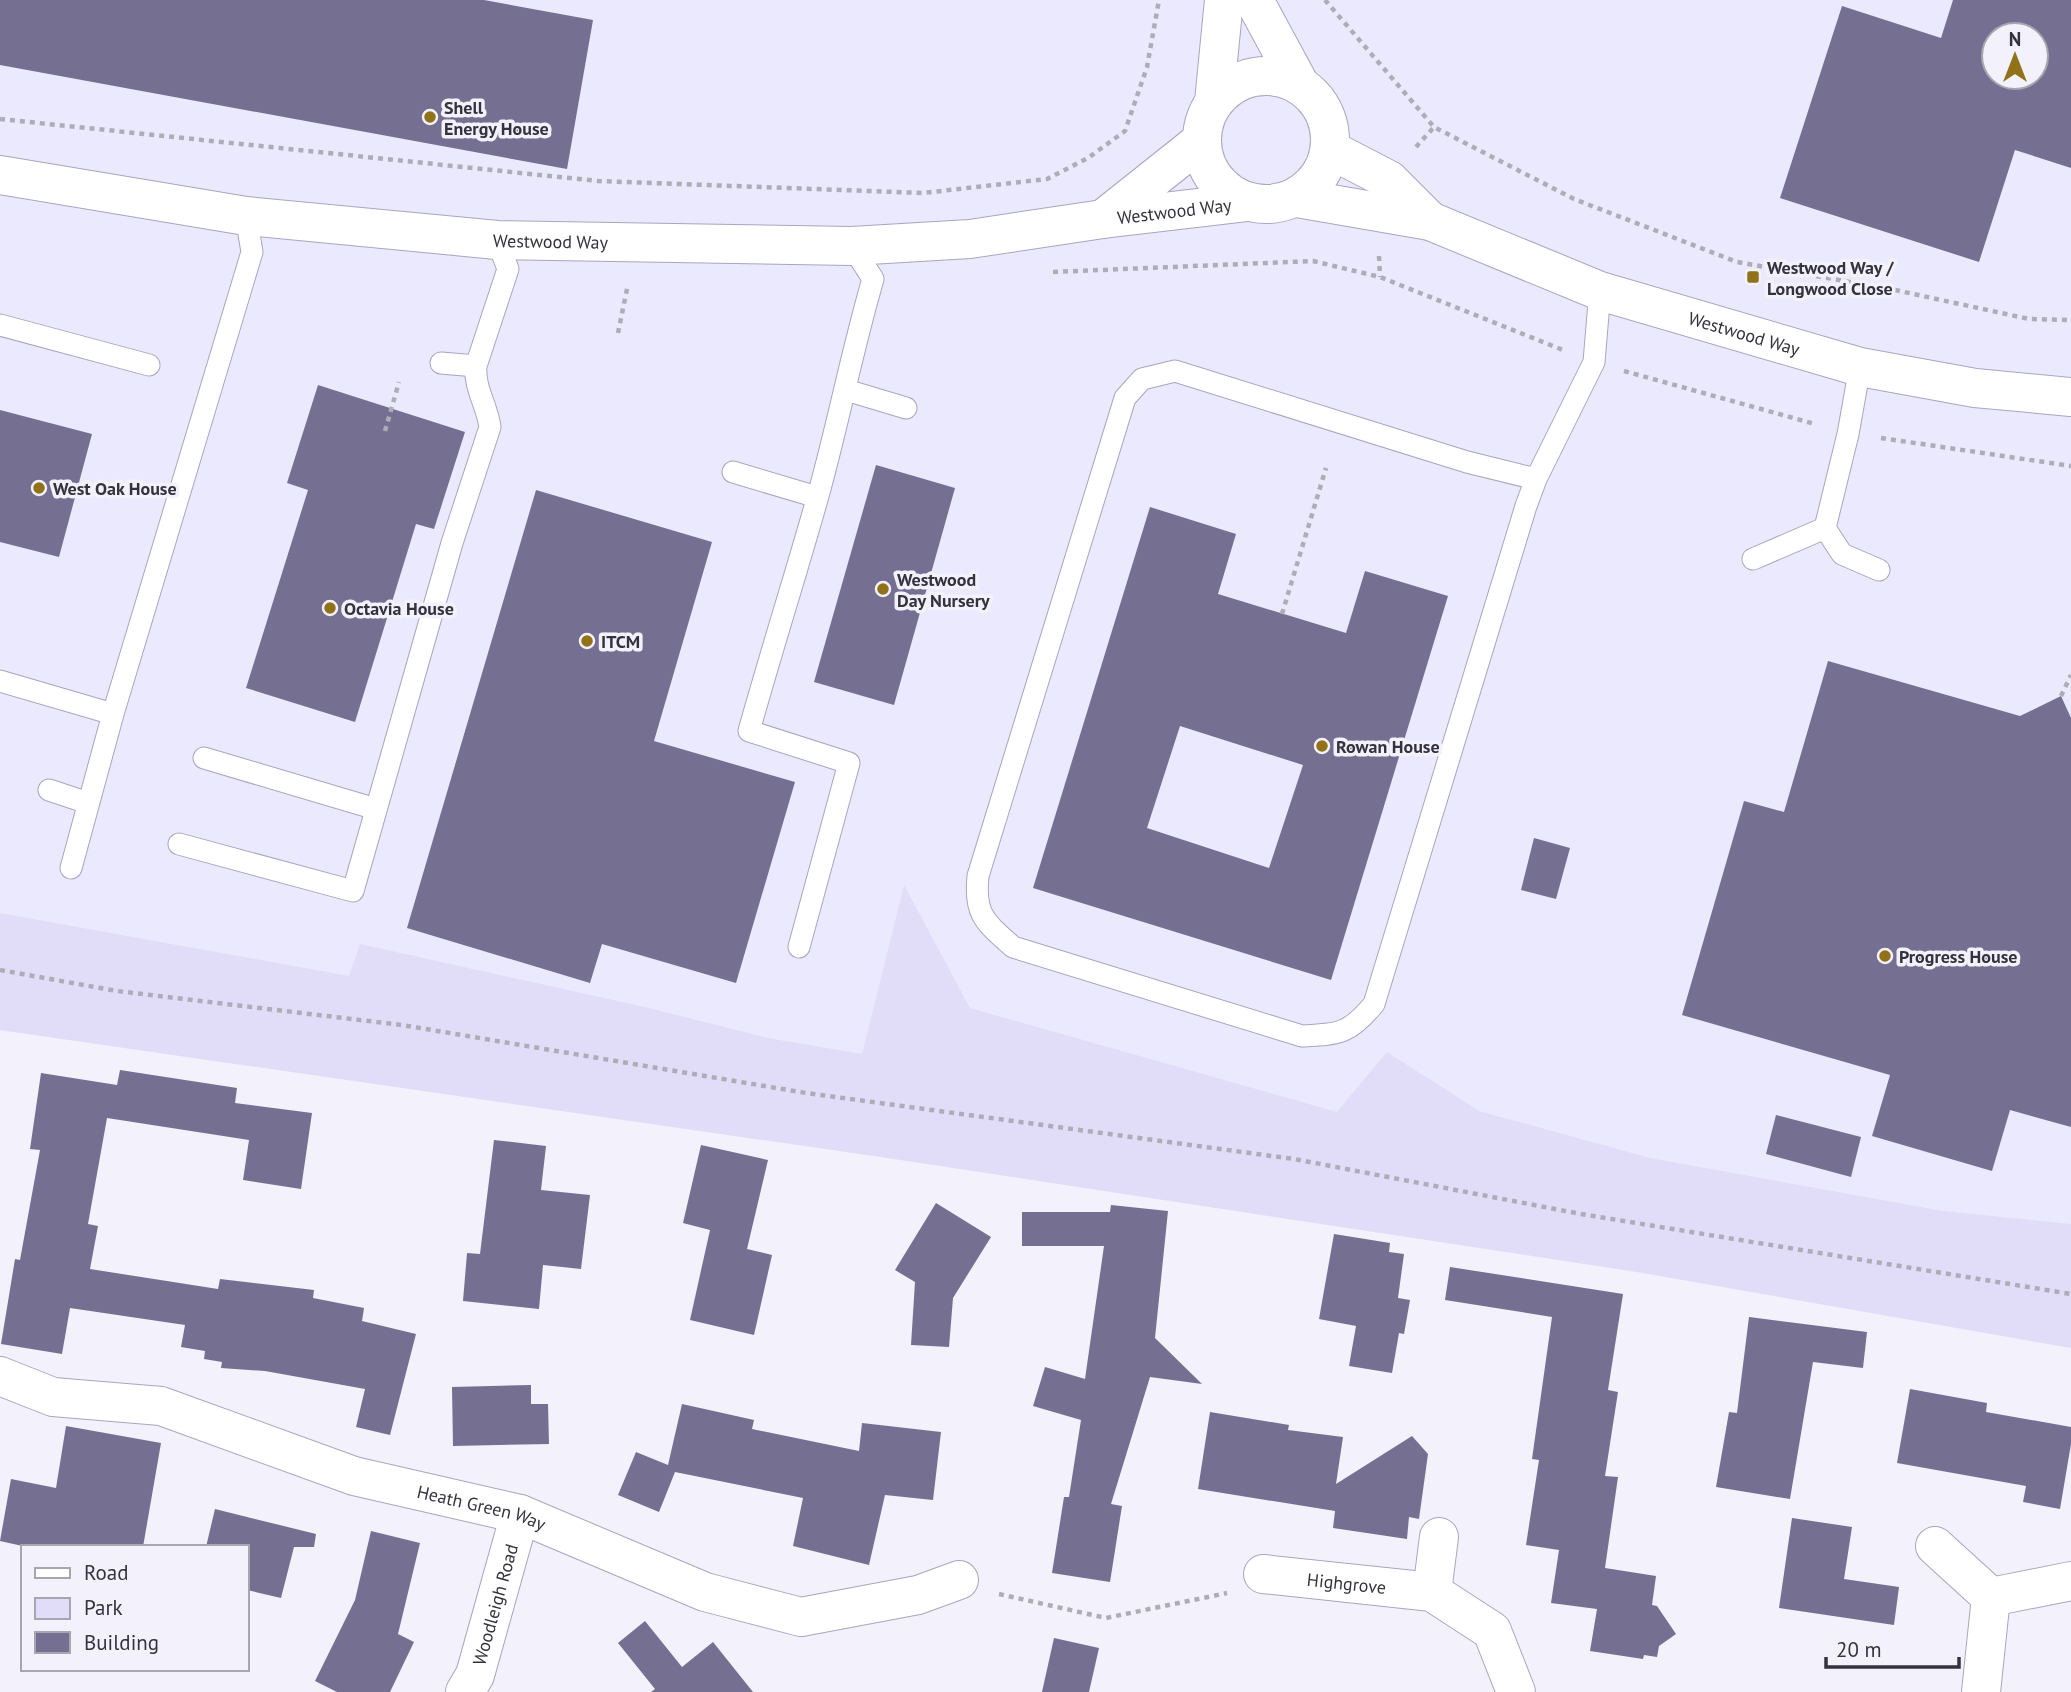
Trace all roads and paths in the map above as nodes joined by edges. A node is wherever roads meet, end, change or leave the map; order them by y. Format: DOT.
graph roads {
  1 [pos="1159,0"];
  2 [pos="1224,0"];
  3 [pos="1254,0"];
  4 [pos="1325,0"];
  5 [pos="1300,85"];
  6 [pos="1214,102"];
  7 [pos="0,119"];
  8 [pos="1201,141"];
  9 [pos="1331,150"];
  10 [pos="0,175"];
  11 [pos="1297,198"];
  12 [pos="1248,202"];
  13 [pos="246,216"];
  14 [pos="1103,219"];
  15 [pos="1430,221"];
  16 [pos="497,240"];
  17 [pos="852,246"];
  18 [pos="1040,273"];
  19 [pos="629,280"];
  20 [pos="1600,291"];
  21 [pos="2071,320"];
  22 [pos="0,325"];
  23 [pos="618,333"];
  24 [pos="1594,362"];
  25 [pos="441,363"];
  26 [pos="149,365"];
  27 [pos="476,366"];
  28 [pos="1860,367"];
  29 [pos="400,382"];
  30 [pos="846,390"];
  31 [pos="2071,397"];
  32 [pos="906,408"];
  33 [pos="384,431"];
  34 [pos="1848,433"];
  35 [pos="2071,466"];
  36 [pos="1326,468"];
  37 [pos="733,472"];
  38 [pos="1536,480"];
  39 [pos="817,497"];
  40 [pos="1825,528"];
  41 [pos="1753,559"];
  42 [pos="1879,570"];
  43 [pos="1282,614"];
  44 [pos="2071,675"];
  45 [pos="0,681"];
  46 [pos="2061,696"];
  47 [pos="113,714"];
  48 [pos="204,758"];
  49 [pos="49,790"];
  50 [pos="89,803"];
  51 [pos="376,809"];
  52 [pos="179,844"];
  53 [pos="71,869"];
  54 [pos="799,947"];
  55 [pos="0,970"];
  56 [pos="2071,1294"];
  57 [pos="0,1376"];
  58 [pos="520,1514"];
  59 [pos="1438,1538"];
  60 [pos="1935,1546"];
  61 [pos="1263,1574"];
  62 [pos="959,1580"];
  63 [pos="2071,1581"];
  64 [pos="1432,1592"];
  65 [pos="1991,1597"];
  66 [pos="465,1692"];
  67 [pos="1516,1692"];
  68 [pos="1980,1692"];
  1 -- 7 [label="path"];
  2 -- 6 [label="street"];
  3 -- 5 [label="street"];
  4 -- 21 [label="path"];
  5 -- 6 [label="street"];
  5 -- 9 [label="street"];
  6 -- 8 [label="street"];
  8 -- 12 [label="street"];
  8 -- 14 [label="street, Westwood Way"];
  9 -- 11 [label="street"];
  9 -- 15 [label="street, Westwood Way"];
  10 -- 13 [label="street, Westwood Way"];
  11 -- 12 [label="street"];
  11 -- 15 [label="street, Westwood Way"];
  12 -- 14 [label="street, Westwood Way"];
  13 -- 16 [label="street, Westwood Way"];
  13 -- 47 [label="lane"];
  14 -- 17 [label="street, Westwood Way"];
  15 -- 20 [label="street, Westwood Way"];
  16 -- 17 [label="street, Westwood Way"];
  16 -- 27 [label="lane"];
  17 -- 30 [label="lane"];
  18 -- 24 [label="path"];
  19 -- 23 [label="path"];
  20 -- 24 [label="lane"];
  20 -- 28 [label="street, Westwood Way"];
  22 -- 26 [label="lane"];
  24 -- 34 [label="path"];
  24 -- 38 [label="lane"];
  25 -- 27 [label="lane"];
  27 -- 51 [label="lane"];
  28 -- 31 [label="street, Westwood Way"];
  28 -- 34 [label="lane"];
  29 -- 33 [label="path"];
  30 -- 32 [label="lane"];
  30 -- 39 [label="lane"];
  34 -- 35 [label="path"];
  34 -- 40 [label="lane"];
  36 -- 43 [label="path"];
  37 -- 39 [label="lane"];
  38 -- 38 [label="lane"];
  39 -- 54 [label="lane"];
  40 -- 41 [label="lane"];
  40 -- 42 [label="lane"];
  44 -- 46 [label="path"];
  45 -- 47 [label="lane"];
  47 -- 50 [label="lane"];
  48 -- 51 [label="lane"];
  49 -- 50 [label="lane"];
  50 -- 53 [label="lane"];
  51 -- 52 [label="lane"];
  55 -- 56 [label="path"];
  57 -- 58 [label="street, Heath Green Way"];
  58 -- 62 [label="street, Heath Green Way"];
  58 -- 66 [label="street, Woodleigh Road"];
  59 -- 64 [label="street"];
  60 -- 65 [label="street"];
  61 -- 62 [label="path"];
  61 -- 64 [label="street, Highgrove"];
  63 -- 65 [label="street"];
  64 -- 67 [label="street, Highgrove"];
  65 -- 68 [label="street"];
}
